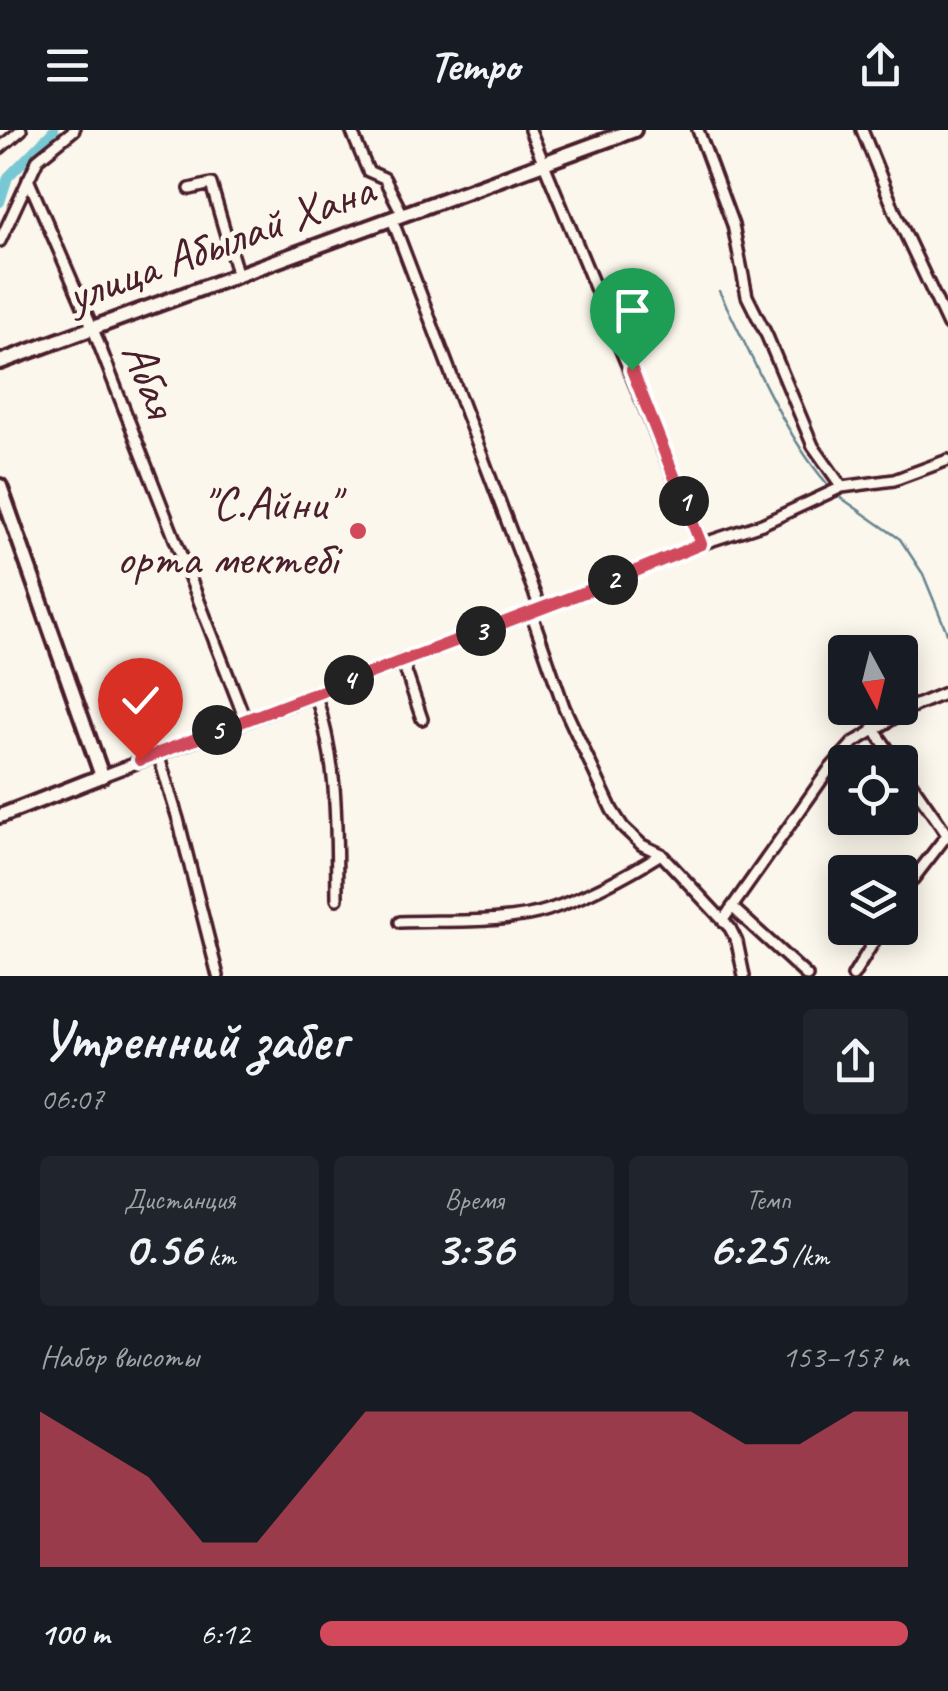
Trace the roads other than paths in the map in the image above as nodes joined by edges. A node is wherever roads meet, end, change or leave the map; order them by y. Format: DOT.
graph roads {
  1 [pos="22,130"];
  2 [pos="74,130"];
  3 [pos="351,130"];
  4 [pos="530,130"];
  5 [pos="634,130"];
  6 [pos="698,130"];
  7 [pos="862,130"];
  8 [pos="0,148"];
  9 [pos="544,164"];
  10 [pos="28,179"];
  11 [pos="190,189"];
  12 [pos="398,217"];
  13 [pos="0,241"];
  14 [pos="238,276"];
  15 [pos="948,324"];
  16 [pos="93,329"];
  17 [pos="0,362"];
  18 [pos="948,460"];
  19 [pos="0,486"];
  20 [pos="842,487"];
  21 [pos="701,544"];
  22 [pos="535,610"];
  23 [pos="402,660"];
  24 [pos="948,692"];
  25 [pos="315,693"];
  26 [pos="422,719"];
  27 [pos="245,720"];
  28 [pos="873,728"];
  29 [pos="884,745"];
  30 [pos="158,754"];
  31 [pos="102,776"];
  32 [pos="918,793"];
  33 [pos="0,816"];
  34 [pos="948,836"];
  35 [pos="661,854"];
  36 [pos="918,874"];
  37 [pos="337,899"];
  38 [pos="732,907"];
  39 [pos="723,920"];
  40 [pos="400,922"];
  41 [pos="872,945"];
  42 [pos="218,976"];
  43 [pos="744,976"];
  44 [pos="806,976"];
  45 [pos="853,976"];
  1 -- 8 [label="street"];
  2 -- 10 [label="street"];
  3 -- 12 [label="street"];
  4 -- 9 [label="street"];
  5 -- 9 [label="main road, улица Абылай Хана"];
  6 -- 20 [label="street"];
  7 -- 15 [label="street"];
  9 -- 12 [label="main road, улица Абылай Хана"];
  9 -- 21 [label="street"];
  10 -- 13 [label="street"];
  10 -- 16 [label="street, Абая"];
  11 -- 14 [label="street"];
  12 -- 14 [label="main road, улица Абылай Хана"];
  12 -- 22 [label="street"];
  14 -- 16 [label="main road, улица Абылай Хана"];
  16 -- 17 [label="main road, улица Абылай Хана"];
  16 -- 27 [label="street, Абая"];
  18 -- 20 [label="street"];
  19 -- 31 [label="main road"];
  20 -- 21 [label="street"];
  21 -- 22 [label="street"];
  22 -- 23 [label="street"];
  22 -- 35 [label="street"];
  23 -- 25 [label="street"];
  23 -- 26 [label="street"];
  24 -- 28 [label="street"];
  25 -- 27 [label="street"];
  25 -- 37 [label="street"];
  27 -- 30 [label="street"];
  28 -- 29 [label="street"];
  28 -- 38 [label="street"];
  30 -- 31 [label="street"];
  30 -- 42 [label="street"];
  31 -- 33 [label="main road"];
  32 -- 34 [label="street"];
  34 -- 36 [label="street"];
  35 -- 39 [label="street"];
  35 -- 40 [label="street"];
  38 -- 39 [label="street"];
  38 -- 44 [label="street"];
  39 -- 43 [label="street"];
  41 -- 45 [label="street"];
}
